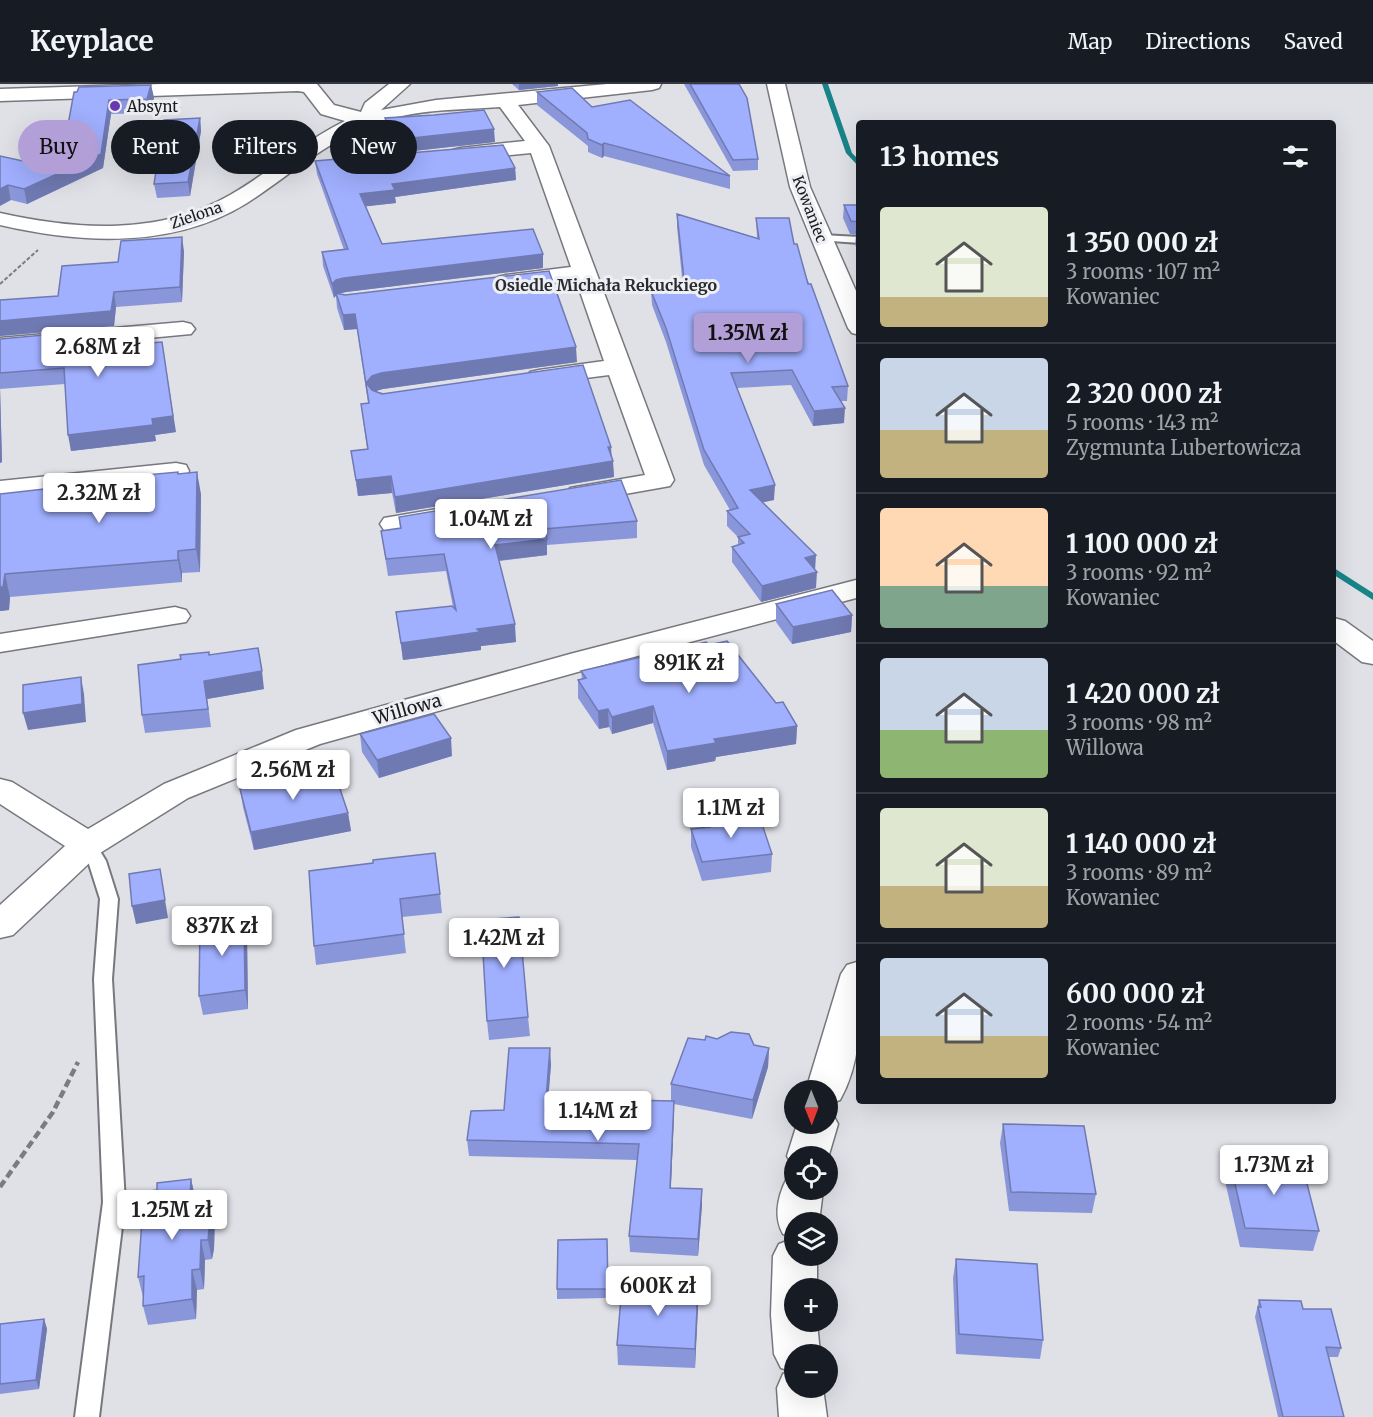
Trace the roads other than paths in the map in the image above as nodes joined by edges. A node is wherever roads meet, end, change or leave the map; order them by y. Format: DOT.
graph roads {
  1 [pos="401,84"];
  2 [pos="652,84"];
  3 [pos="776,84"];
  4 [pos="0,95"];
  5 [pos="505,100"];
  6 [pos="369,119"];
  7 [pos="538,146"];
  8 [pos="446,156"];
  9 [pos="0,219"];
  10 [pos="821,238"];
  11 [pos="856,240"];
  12 [pos="584,272"];
  13 [pos="482,285"];
  14 [pos="856,319"];
  15 [pos="183,329"];
  16 [pos="0,345"];
  17 [pos="619,366"];
  18 [pos="513,381"];
  19 [pos="176,471"];
  20 [pos="0,489"];
  21 [pos="556,498"];
  22 [pos="463,513"];
  23 [pos="394,524"];
  24 [pos="856,589"];
  25 [pos="175,616"];
  26 [pos="1336,628"];
  27 [pos="0,643"];
  28 [pos="1373,655"];
  29 [pos="0,789"];
  30 [pos="88,845"];
  31 [pos="0,926"];
  32 [pos="856,988"];
  33 [pos="829,1080"];
  34 [pos="795,1266"];
  35 [pos="796,1344"];
  36 [pos="801,1398"];
  37 [pos="87,1417"];
  38 [pos="803,1417"];
  1 -- 6 [label="street"];
  2 -- 5 [label="street, Zielona"];
  3 -- 10 [label="street, Kowaniec"];
  4 -- 6 [label="street"];
  5 -- 6 [label="street, Zielona"];
  5 -- 7 [label="street"];
  6 -- 9 [label="street, Zielona"];
  7 -- 8 [label="street"];
  7 -- 12 [label="street"];
  10 -- 11 [label="lane"];
  10 -- 14 [label="street, Kowaniec"];
  12 -- 13 [label="street"];
  12 -- 17 [label="street"];
  15 -- 16 [label="street"];
  17 -- 18 [label="street"];
  17 -- 21 [label="street"];
  19 -- 20 [label="street"];
  22 -- 23 [label="street"];
  24 -- 30 [label="street, Willowa"];
  25 -- 27 [label="street"];
  26 -- 28 [label="street"];
  29 -- 30 [label="street"];
  30 -- 31 [label="street, Willowa"];
  30 -- 37 [label="lane"];
  32 -- 33 [label="street"];
  34 -- 35 [label="street"];
  36 -- 38 [label="street"];
}
